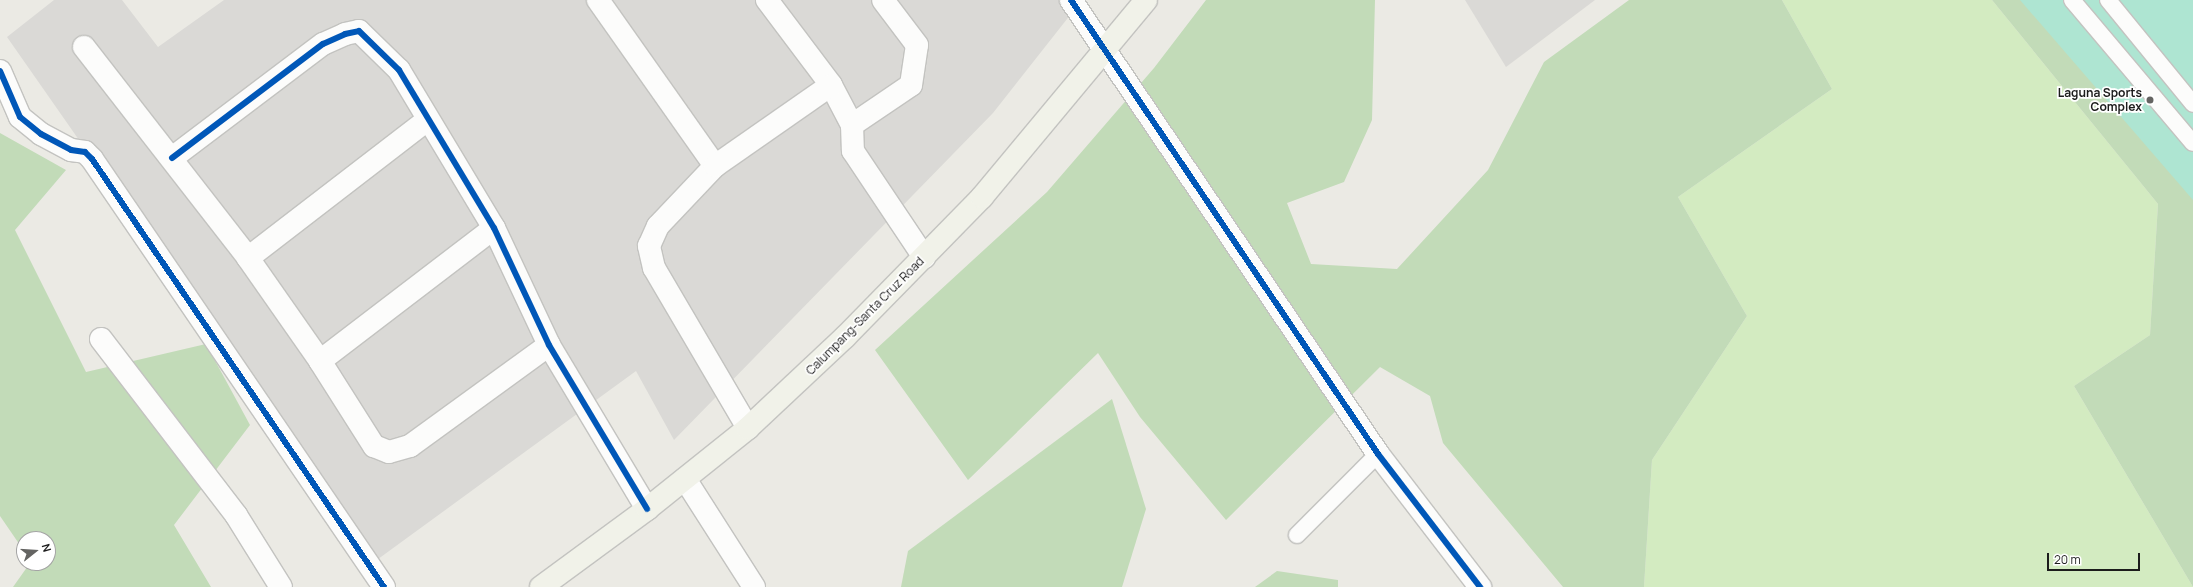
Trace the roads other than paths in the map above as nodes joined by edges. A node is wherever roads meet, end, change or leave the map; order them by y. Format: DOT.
graph roads {
  1 [pos="598,0"];
  2 [pos="767,0"];
  3 [pos="883,0"];
  4 [pos="1072,0"];
  5 [pos="1146,0"];
  6 [pos="2072,0"];
  7 [pos="2108,0"];
  8 [pos="84,47"];
  9 [pos="1107,49"];
  10 [pos="0,71"];
  11 [pos="831,85"];
  12 [pos="2193,104"];
  13 [pos="427,120"];
  14 [pos="852,125"];
  15 [pos="2193,143"];
  16 [pos="172,158"];
  17 [pos="715,166"];
  18 [pos="494,228"];
  19 [pos="924,257"];
  20 [pos="248,258"];
  21 [pos="101,339"];
  22 [pos="549,345"];
  23 [pos="320,361"];
  24 [pos="748,428"];
  25 [pos="1378,454"];
  26 [pos="685,480"];
  27 [pos="646,509"];
  28 [pos="1298,535"];
  29 [pos="281,587"];
  30 [pos="384,587"];
  31 [pos="541,587"];
  32 [pos="754,587"];
  33 [pos="1480,587"];
  1 -- 17 [label="street"];
  2 -- 11 [label="street"];
  3 -- 14 [label="street"];
  4 -- 9 [label="street"];
  5 -- 9 [label="main road, Calumpang-Santa Cruz Road"];
  6 -- 15 [label="lane"];
  7 -- 12 [label="lane"];
  8 -- 16 [label="street"];
  9 -- 19 [label="main road, Calumpang-Santa Cruz Road"];
  9 -- 25 [label="street"];
  10 -- 30 [label="street"];
  11 -- 14 [label="street"];
  11 -- 17 [label="street"];
  13 -- 16 [label="street"];
  13 -- 18 [label="street"];
  13 -- 20 [label="street"];
  14 -- 19 [label="street"];
  16 -- 20 [label="street"];
  17 -- 24 [label="street"];
  18 -- 22 [label="street"];
  18 -- 23 [label="street"];
  19 -- 24 [label="main road, Calumpang-Santa Cruz Road"];
  20 -- 23 [label="street"];
  21 -- 29 [label="street"];
  22 -- 23 [label="street"];
  22 -- 27 [label="street"];
  24 -- 26 [label="main road, Calumpang-Santa Cruz Road"];
  25 -- 28 [label="lane"];
  25 -- 33 [label="street"];
  26 -- 27 [label="main road, Calumpang-Santa Cruz Road"];
  26 -- 32 [label="street"];
  27 -- 31 [label="main road, Calumpang-Santa Cruz Road"];
}
